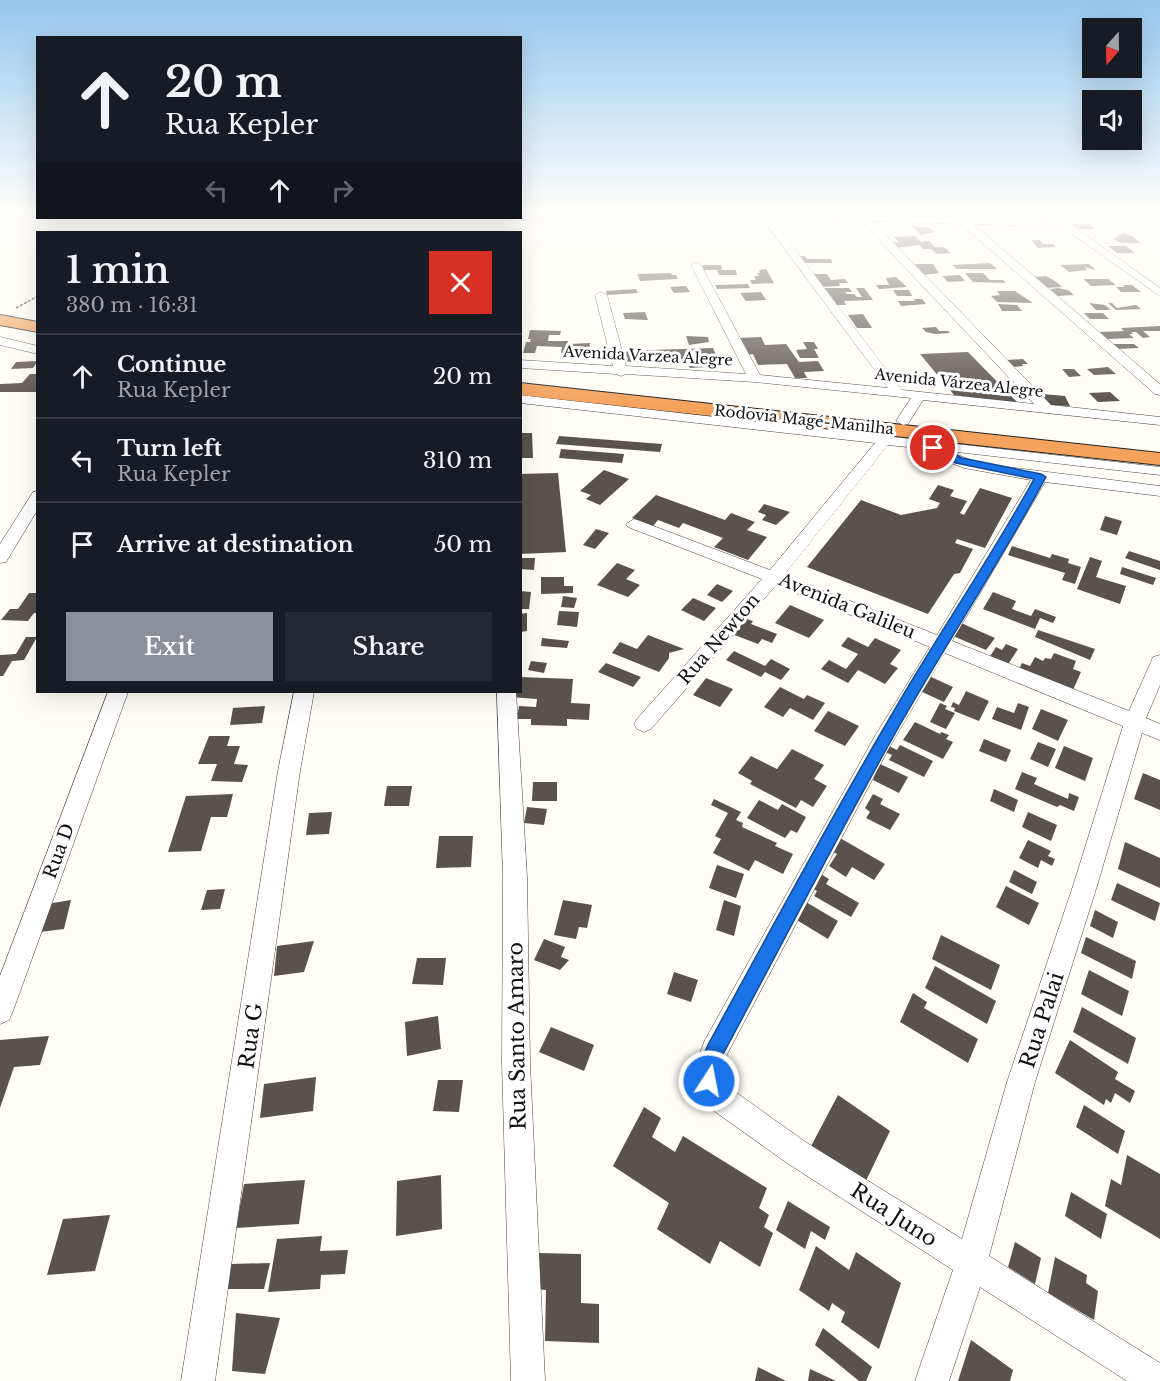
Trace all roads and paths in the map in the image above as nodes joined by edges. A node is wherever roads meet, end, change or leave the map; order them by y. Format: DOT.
graph roads {
  1 [pos="702,277"];
  2 [pos="811,277"];
  3 [pos="921,277"];
  4 [pos="1029,277"];
  5 [pos="1139,277"];
  6 [pos="1160,293"];
  7 [pos="601,295"];
  8 [pos="36,297"];
  9 [pos="3,314"];
  10 [pos="36,317"];
  11 [pos="36,326"];
  12 [pos="36,338"];
  13 [pos="0,341"];
  14 [pos="22,345"];
  15 [pos="36,349"];
  16 [pos="522,364"];
  17 [pos="621,372"];
  18 [pos="755,378"];
  19 [pos="522,380"];
  20 [pos="522,389"];
  21 [pos="1160,391"];
  22 [pos="898,393"];
  23 [pos="920,394"];
  24 [pos="522,399"];
  25 [pos="1046,408"];
  26 [pos="903,421"];
  27 [pos="1160,421"];
  28 [pos="883,442"];
  29 [pos="933,448"];
  30 [pos="1160,448"];
  31 [pos="1160,459"];
  32 [pos="1160,471"];
  33 [pos="1041,477"];
  34 [pos="1160,491"];
  35 [pos="36,498"];
  36 [pos="634,524"];
  37 [pos="0,558"];
  38 [pos="773,577"];
  39 [pos="940,643"];
  40 [pos="1160,662"];
  41 [pos="118,693"];
  42 [pos="304,693"];
  43 [pos="506,693"];
  44 [pos="1135,721"];
  45 [pos="644,723"];
  46 [pos="1160,732"];
  47 [pos="0,1011"];
  48 [pos="971,1265"];
  49 [pos="198,1381"];
  50 [pos="528,1381"];
  51 [pos="932,1381"];
  52 [pos="1158,1381"];
  1 -- 18 [label="street, Avenida Varzea Alegre"];
  2 -- 22 [label="street"];
  3 -- 25 [label="street"];
  4 -- 21 [label="street"];
  5 -- 6 [label="street"];
  7 -- 17 [label="street"];
  8 -- 9 [label="path"];
  9 -- 10 [label="highway"];
  9 -- 11 [label="highway"];
  12 -- 14 [label="street"];
  13 -- 14 [label="street"];
  14 -- 15 [label="street"];
  16 -- 17 [label="street, Avenida Varzea Alegre"];
  17 -- 18 [label="street, Avenida Varzea Alegre"];
  18 -- 22 [label="street, Avenida Várzea Alegre"];
  19 -- 26 [label="highway, Rodovia Magé-Manilha"];
  20 -- 31 [label="highway, Rodovia Magé-Manilha"];
  22 -- 23 [label="street, Avenida Várzea Alegre"];
  23 -- 25 [label="street, Avenida Várzea Alegre"];
  23 -- 26 [label="street"];
  24 -- 28 [label="street"];
  25 -- 27 [label="street, Avenida Várzea Alegre"];
  26 -- 30 [label="highway, Rodovia Magé-Manilha"];
  28 -- 29 [label="street"];
  28 -- 38 [label="street, Rua Newton"];
  29 -- 32 [label="street"];
  29 -- 33 [label="street"];
  33 -- 34 [label="street"];
  33 -- 39 [label="street, Rua Juno"];
  35 -- 37 [label="street"];
  36 -- 38 [label="street, Avenida Galileu"];
  38 -- 39 [label="street, Avenida Galileu"];
  38 -- 45 [label="street, Rua Newton"];
  39 -- 44 [label="street, Avenida Galileu"];
  39 -- 48 [label="street, Rua Juno"];
  40 -- 44 [label="street, Rua Palai"];
  41 -- 47 [label="street, Rua D"];
  42 -- 49 [label="street, Rua G"];
  43 -- 50 [label="street, Rua Santo Amaro"];
  44 -- 46 [label="street, Avenida Galileu"];
  44 -- 48 [label="street, Rua Palai"];
  48 -- 51 [label="street, Rua Palai"];
  48 -- 52 [label="street, Rua Juno"];
}
